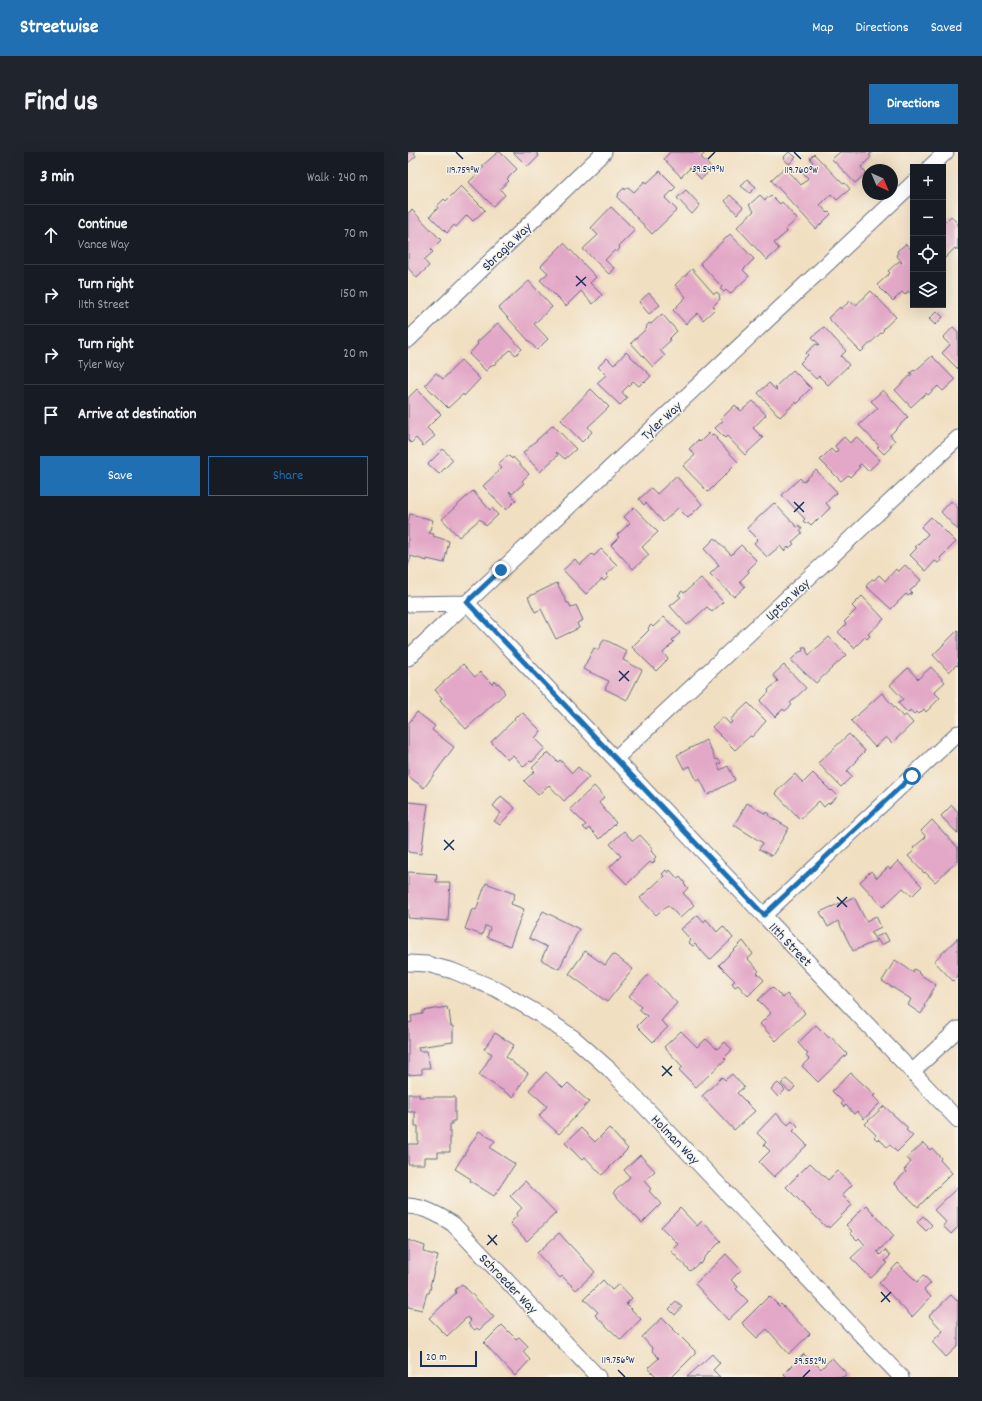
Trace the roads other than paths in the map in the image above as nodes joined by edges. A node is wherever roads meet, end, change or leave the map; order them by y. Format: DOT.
graph roads {
  1 [pos="604,152"];
  2 [pos="946,152"];
  3 [pos="933,164"];
  4 [pos="910,186"];
  5 [pos="408,340"];
  6 [pos="958,438"];
  7 [pos="467,602"];
  8 [pos="408,604"];
  9 [pos="408,658"];
  10 [pos="958,733"];
  11 [pos="615,759"];
  12 [pos="764,915"];
  13 [pos="408,963"];
  14 [pos="958,1028"];
  15 [pos="912,1072"];
  16 [pos="958,1120"];
  17 [pos="408,1206"];
  18 [pos="598,1377"];
  19 [pos="901,1377"];
  1 -- 5 [label="street, Sbragia Way"];
  2 -- 3 [label="street"];
  4 -- 7 [label="street, Tyler Way"];
  6 -- 11 [label="street, Upton Way"];
  7 -- 8 [label="street"];
  7 -- 9 [label="street, Tyler Way"];
  7 -- 11 [label="street, 11th Street"];
  10 -- 12 [label="street"];
  11 -- 12 [label="street, 11th Street"];
  12 -- 15 [label="street, 11th Street"];
  13 -- 19 [label="street, Holman Way"];
  14 -- 15 [label="street"];
  15 -- 16 [label="street, 11th Street"];
  17 -- 18 [label="street, Schroeder Way"];
}
